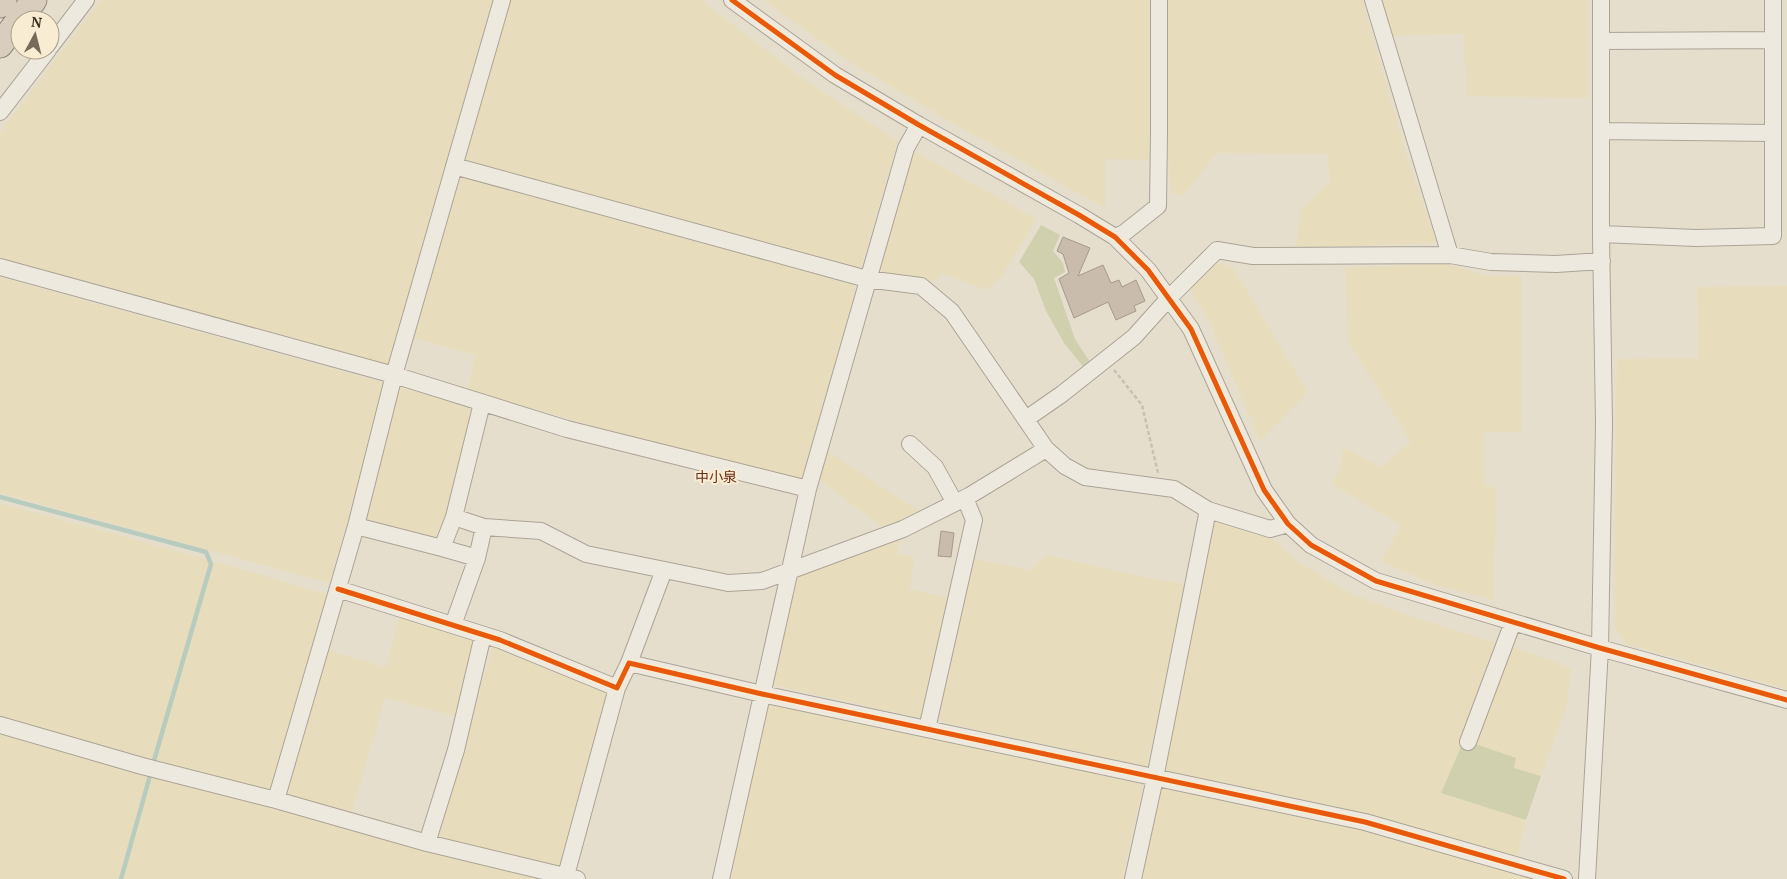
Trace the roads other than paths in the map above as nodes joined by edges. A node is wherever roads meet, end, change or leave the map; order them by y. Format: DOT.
graph roads {
  1 [pos="4,0"];
  2 [pos="34,0"];
  3 [pos="86,0"];
  4 [pos="502,0"];
  5 [pos="732,0"];
  6 [pos="1159,0"];
  7 [pos="1373,0"];
  8 [pos="1601,0"];
  9 [pos="1773,0"];
  10 [pos="0,5"];
  11 [pos="60,34"];
  12 [pos="1773,40"];
  13 [pos="1601,41"];
  14 [pos="0,45"];
  15 [pos="40,60"];
  16 [pos="0,112"];
  17 [pos="919,125"];
  18 [pos="1601,131"];
  19 [pos="1773,133"];
  20 [pos="454,166"];
  21 [pos="1601,234"];
  22 [pos="1115,237"];
  23 [pos="1450,255"];
  24 [pos="1602,261"];
  25 [pos="0,267"];
  26 [pos="867,280"];
  27 [pos="1169,298"];
  28 [pos="394,375"];
  29 [pos="482,403"];
  30 [pos="1026,419"];
  31 [pos="910,444"];
  32 [pos="1046,449"];
  33 [pos="808,489"];
  34 [pos="960,500"];
  35 [pos="1208,510"];
  36 [pos="454,517"];
  37 [pos="1288,524"];
  38 [pos="356,526"];
  39 [pos="484,527"];
  40 [pos="442,548"];
  41 [pos="477,558"];
  42 [pos="664,570"];
  43 [pos="790,571"];
  44 [pos="338,589"];
  45 [pos="1512,622"];
  46 [pos="453,625"];
  47 [pos="484,635"];
  48 [pos="1600,648"];
  49 [pos="630,663"];
  50 [pos="618,688"];
  51 [pos="762,694"];
  52 [pos="1787,700"];
  53 [pos="0,725"];
  54 [pos="927,729"];
  55 [pos="1468,742"];
  56 [pos="1155,778"];
  57 [pos="276,800"];
  58 [pos="427,843"];
  59 [pos="569,878"];
  60 [pos="721,879"];
  61 [pos="1133,879"];
  62 [pos="1564,879"];
  63 [pos="1587,879"];
  1 -- 10 [label="highway"];
  2 -- 14 [label="highway"];
  3 -- 11 [label="street"];
  4 -- 20 [label="street"];
  5 -- 17 [label="street"];
  6 -- 22 [label="street"];
  7 -- 23 [label="street"];
  8 -- 13 [label="street"];
  9 -- 12 [label="street"];
  12 -- 13 [label="street"];
  12 -- 19 [label="street"];
  13 -- 18 [label="street"];
  15 -- 16 [label="street"];
  17 -- 22 [label="street"];
  17 -- 26 [label="street"];
  18 -- 19 [label="street"];
  18 -- 21 [label="street"];
  19 -- 21 [label="street"];
  20 -- 26 [label="street"];
  20 -- 28 [label="street"];
  21 -- 24 [label="street"];
  22 -- 27 [label="street"];
  23 -- 24 [label="street"];
  23 -- 27 [label="street"];
  24 -- 48 [label="street"];
  25 -- 28 [label="street"];
  26 -- 30 [label="street"];
  26 -- 33 [label="street"];
  27 -- 30 [label="street"];
  27 -- 37 [label="street"];
  28 -- 29 [label="street"];
  28 -- 38 [label="street"];
  29 -- 33 [label="street"];
  29 -- 36 [label="street"];
  30 -- 32 [label="street"];
  31 -- 34 [label="street"];
  32 -- 34 [label="street"];
  32 -- 35 [label="street"];
  33 -- 43 [label="street"];
  34 -- 43 [label="street"];
  34 -- 54 [label="street"];
  35 -- 37 [label="street"];
  35 -- 56 [label="street"];
  36 -- 39 [label="street"];
  36 -- 40 [label="street"];
  37 -- 45 [label="street"];
  38 -- 40 [label="street"];
  38 -- 44 [label="street"];
  39 -- 41 [label="street"];
  39 -- 42 [label="street"];
  40 -- 41 [label="street"];
  41 -- 46 [label="street"];
  42 -- 43 [label="street"];
  42 -- 49 [label="street"];
  43 -- 51 [label="street"];
  44 -- 46 [label="street"];
  44 -- 57 [label="street"];
  45 -- 48 [label="street"];
  45 -- 55 [label="street"];
  46 -- 47 [label="street"];
  47 -- 50 [label="street"];
  47 -- 58 [label="street"];
  48 -- 52 [label="street"];
  48 -- 63 [label="street"];
  49 -- 50 [label="street"];
  49 -- 51 [label="street"];
  50 -- 59 [label="street"];
  51 -- 54 [label="street"];
  51 -- 60 [label="street"];
  53 -- 57 [label="street"];
  54 -- 56 [label="street"];
  56 -- 61 [label="street"];
  56 -- 62 [label="street"];
  57 -- 58 [label="street"];
  58 -- 59 [label="street"];
}
